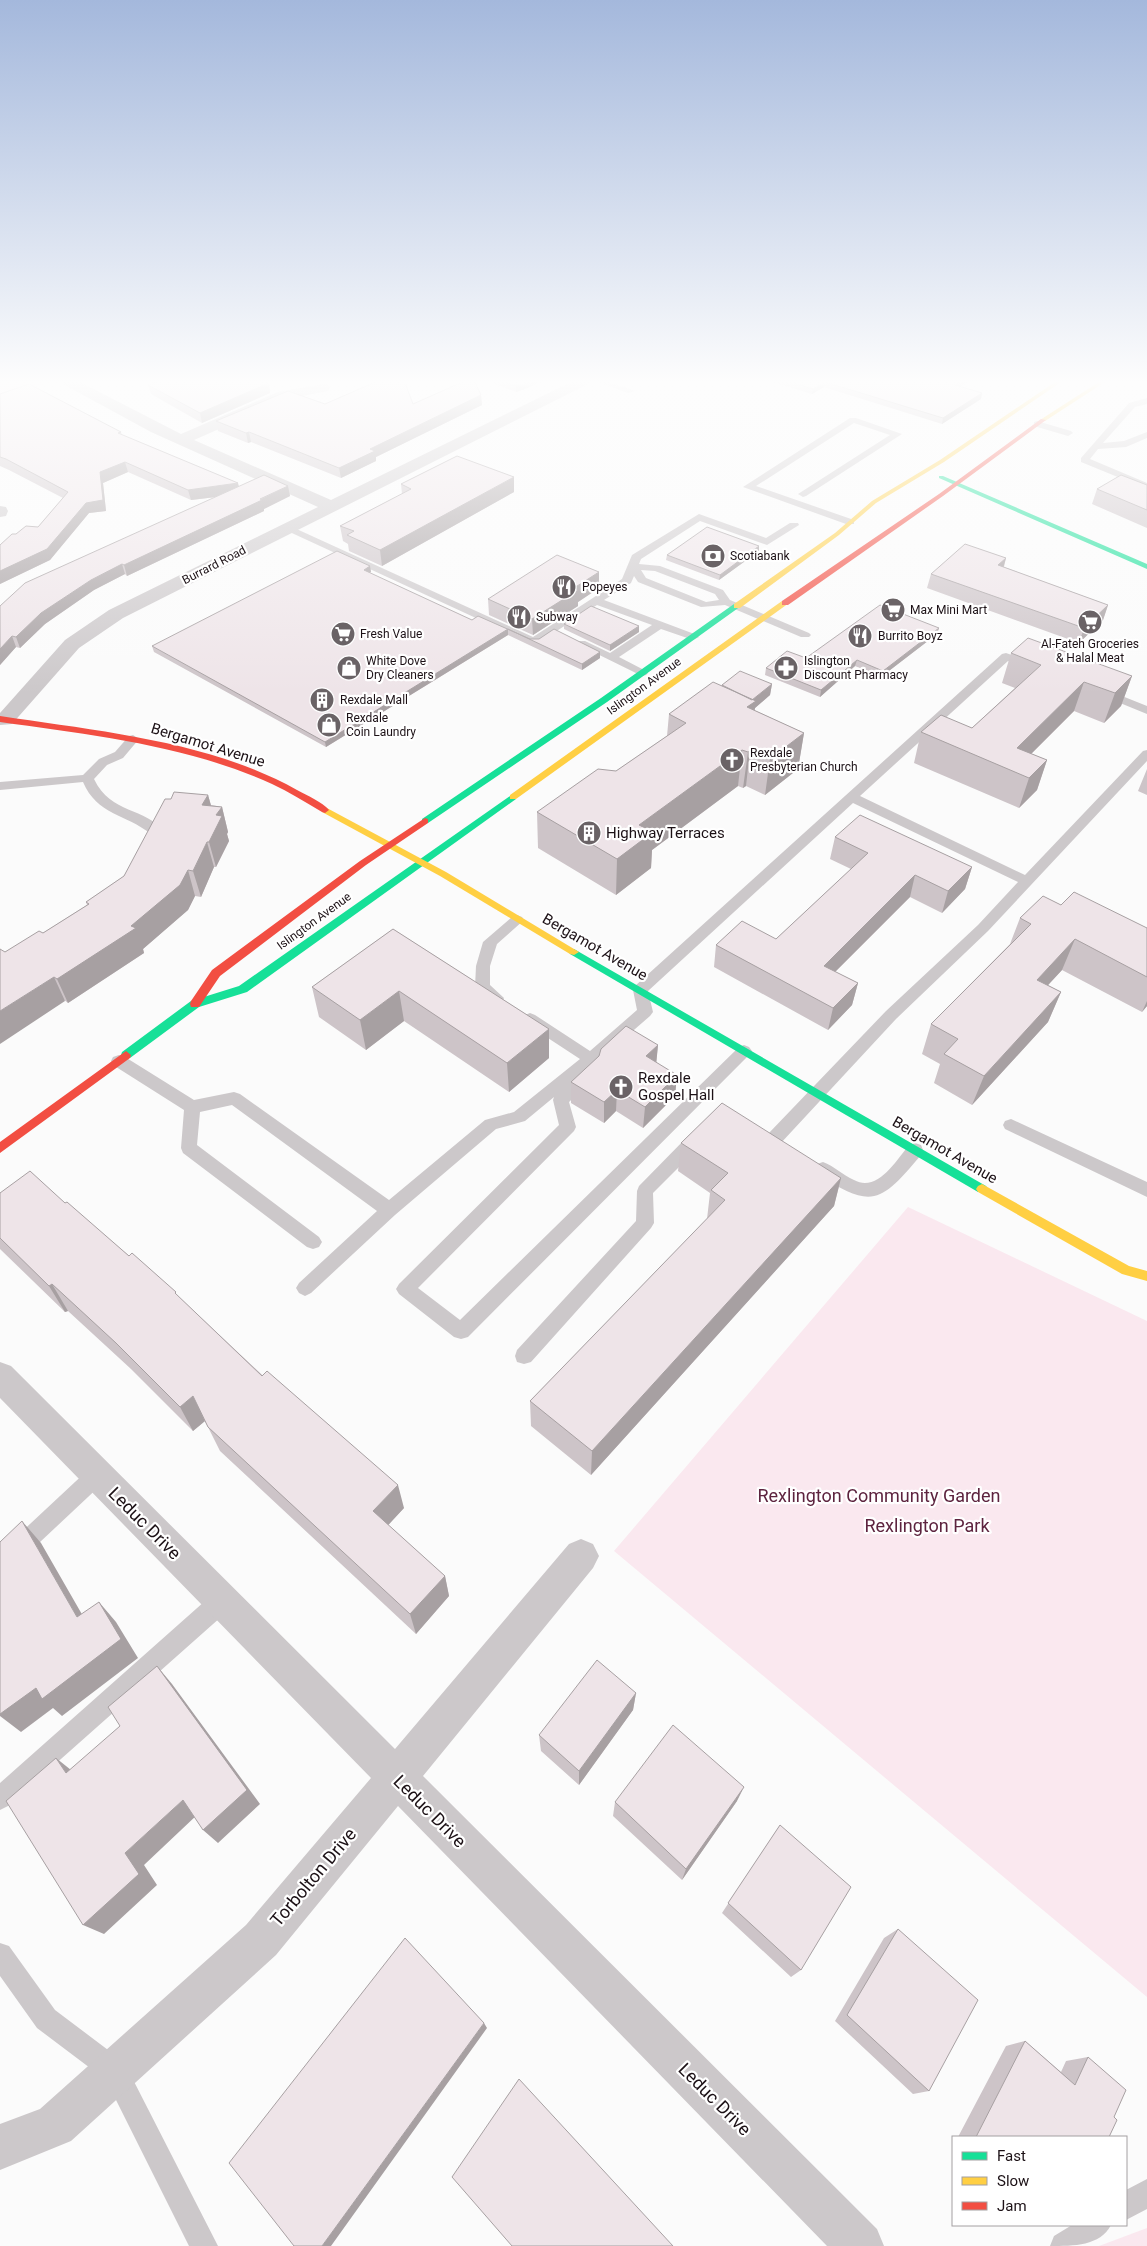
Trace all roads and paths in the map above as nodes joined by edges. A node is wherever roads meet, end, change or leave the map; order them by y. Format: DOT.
graph roads {
  1 [pos="282,485"];
  2 [pos="373,485"];
  3 [pos="753,485"];
  4 [pos="817,485"];
  5 [pos="903,485"];
  6 [pos="953,485"];
  7 [pos="960,485"];
  8 [pos="803,494"];
  9 [pos="330,506"];
  10 [pos="850,522"];
  11 [pos="794,525"];
  12 [pos="286,528"];
  13 [pos="633,567"];
  14 [pos="1147,567"];
  15 [pos="601,603"];
  16 [pos="730,604"];
  17 [pos="631,614"];
  18 [pos="765,618"];
  19 [pos="618,623"];
  20 [pos="660,625"];
  21 [pos="805,635"];
  22 [pos="693,637"];
  23 [pos="611,657"];
  24 [pos="1042,669"];
  25 [pos="642,673"];
  26 [pos="1087,686"];
  27 [pos="1147,710"];
  28 [pos="3,719"];
  29 [pos="118,737"];
  30 [pos="133,739"];
  31 [pos="1147,754"];
  32 [pos="103,762"];
  33 [pos="87,778"];
  34 [pos="0,786"];
  35 [pos="851,797"];
  36 [pos="389,845"];
  37 [pos="146,857"];
  38 [pos="420,862"];
  39 [pos="1027,881"];
  40 [pos="518,920"];
  41 [pos="640,990"];
  42 [pos="195,1004"];
  43 [pos="645,1012"];
  44 [pos="744,1051"];
  45 [pos="591,1059"];
  46 [pos="119,1061"];
  47 [pos="818,1094"];
  48 [pos="192,1107"];
  49 [pos="1011,1125"];
  50 [pos="708,1126"];
  51 [pos="0,1148"];
  52 [pos="790,1149"];
  53 [pos="915,1150"];
  54 [pos="806,1159"];
  55 [pos="1147,1190"];
  56 [pos="389,1210"];
  57 [pos="313,1242"];
  58 [pos="1147,1276"];
  59 [pos="305,1288"];
  60 [pos="524,1356"];
  61 [pos="0,1376"];
  62 [pos="98,1475"];
  63 [pos="581,1556"];
  64 [pos="0,1566"];
  65 [pos="222,1601"];
  66 [pos="396,1777"];
  67 [pos="0,1798"];
  68 [pos="0,1955"];
  69 [pos="115,2071"];
  70 [pos="0,2147"];
  71 [pos="1147,2192"];
  72 [pos="1127,2205"];
  73 [pos="1095,2226"];
  74 [pos="204,2246"];
  75 [pos="860,2246"];
  76 [pos="1064,2246"];
  1 -- 9 [label="street"];
  2 -- 9 [label="street, Burrard Road"];
  3 -- 10 [label="lane"];
  4 -- 8 [label="lane"];
  5 -- 10 [label="main road, Islington Avenue"];
  6 -- 18 [label="main road, Islington Avenue"];
  7 -- 14 [label="main road"];
  9 -- 12 [label="street, Burrard Road"];
  10 -- 16 [label="main road, Islington Avenue"];
  11 -- 13 [label="lane"];
  12 -- 15 [label="lane"];
  12 -- 28 [label="street, Burrard Road"];
  13 -- 15 [label="lane"];
  13 -- 16 [label="lane"];
  13 -- 16 [label="lane"];
  15 -- 17 [label="lane"];
  15 -- 23 [label="lane"];
  16 -- 18 [label="lane"];
  16 -- 22 [label="main road, Islington Avenue"];
  17 -- 19 [label="lane"];
  17 -- 20 [label="lane"];
  18 -- 21 [label="lane"];
  18 -- 38 [label="main road, Islington Avenue"];
  20 -- 22 [label="lane"];
  20 -- 23 [label="lane"];
  22 -- 25 [label="main road, Islington Avenue"];
  23 -- 25 [label="lane"];
  24 -- 35 [label="lane"];
  25 -- 36 [label="main road, Islington Avenue"];
  26 -- 27 [label="lane"];
  28 -- 29 [label="main road, Bergamot Avenue"];
  29 -- 30 [label="main road, Bergamot Avenue"];
  29 -- 32 [label="lane"];
  30 -- 32 [label="lane"];
  30 -- 36 [label="main road, Bergamot Avenue"];
  31 -- 39 [label="lane"];
  32 -- 33 [label="lane"];
  33 -- 34 [label="lane"];
  33 -- 37 [label="lane"];
  35 -- 39 [label="lane"];
  35 -- 41 [label="lane"];
  36 -- 38 [label="main road, Bergamot Avenue"];
  36 -- 42 [label="main road, Islington Avenue"];
  38 -- 40 [label="main road, Bergamot Avenue"];
  38 -- 42 [label="main road, Islington Avenue"];
  39 -- 47 [label="lane"];
  40 -- 41 [label="main road, Bergamot Avenue"];
  40 -- 45 [label="lane"];
  41 -- 43 [label="lane"];
  41 -- 44 [label="main road, Bergamot Avenue"];
  42 -- 46 [label="main road, Islington Avenue"];
  43 -- 44 [label="lane"];
  43 -- 45 [label="lane"];
  44 -- 47 [label="main road, Bergamot Avenue"];
  45 -- 56 [label="lane"];
  46 -- 48 [label="lane"];
  46 -- 51 [label="main road, Islington Avenue"];
  47 -- 52 [label="lane"];
  47 -- 53 [label="main road, Bergamot Avenue"];
  48 -- 56 [label="lane"];
  48 -- 57 [label="lane"];
  49 -- 55 [label="lane"];
  50 -- 60 [label="lane"];
  53 -- 54 [label="lane"];
  53 -- 58 [label="main road, Bergamot Avenue"];
  56 -- 59 [label="lane"];
  61 -- 62 [label="street, Leduc Drive"];
  62 -- 64 [label="lane"];
  62 -- 65 [label="street, Leduc Drive"];
  63 -- 66 [label="street, Torbolton Drive"];
  65 -- 66 [label="street, Leduc Drive"];
  65 -- 67 [label="lane"];
  66 -- 69 [label="street, Torbolton Drive"];
  66 -- 75 [label="street, Leduc Drive"];
  68 -- 69 [label="lane"];
  69 -- 70 [label="street, Torbolton Drive"];
  69 -- 74 [label="lane"];
  71 -- 72 [label="lane"];
  73 -- 76 [label="lane"];
}
